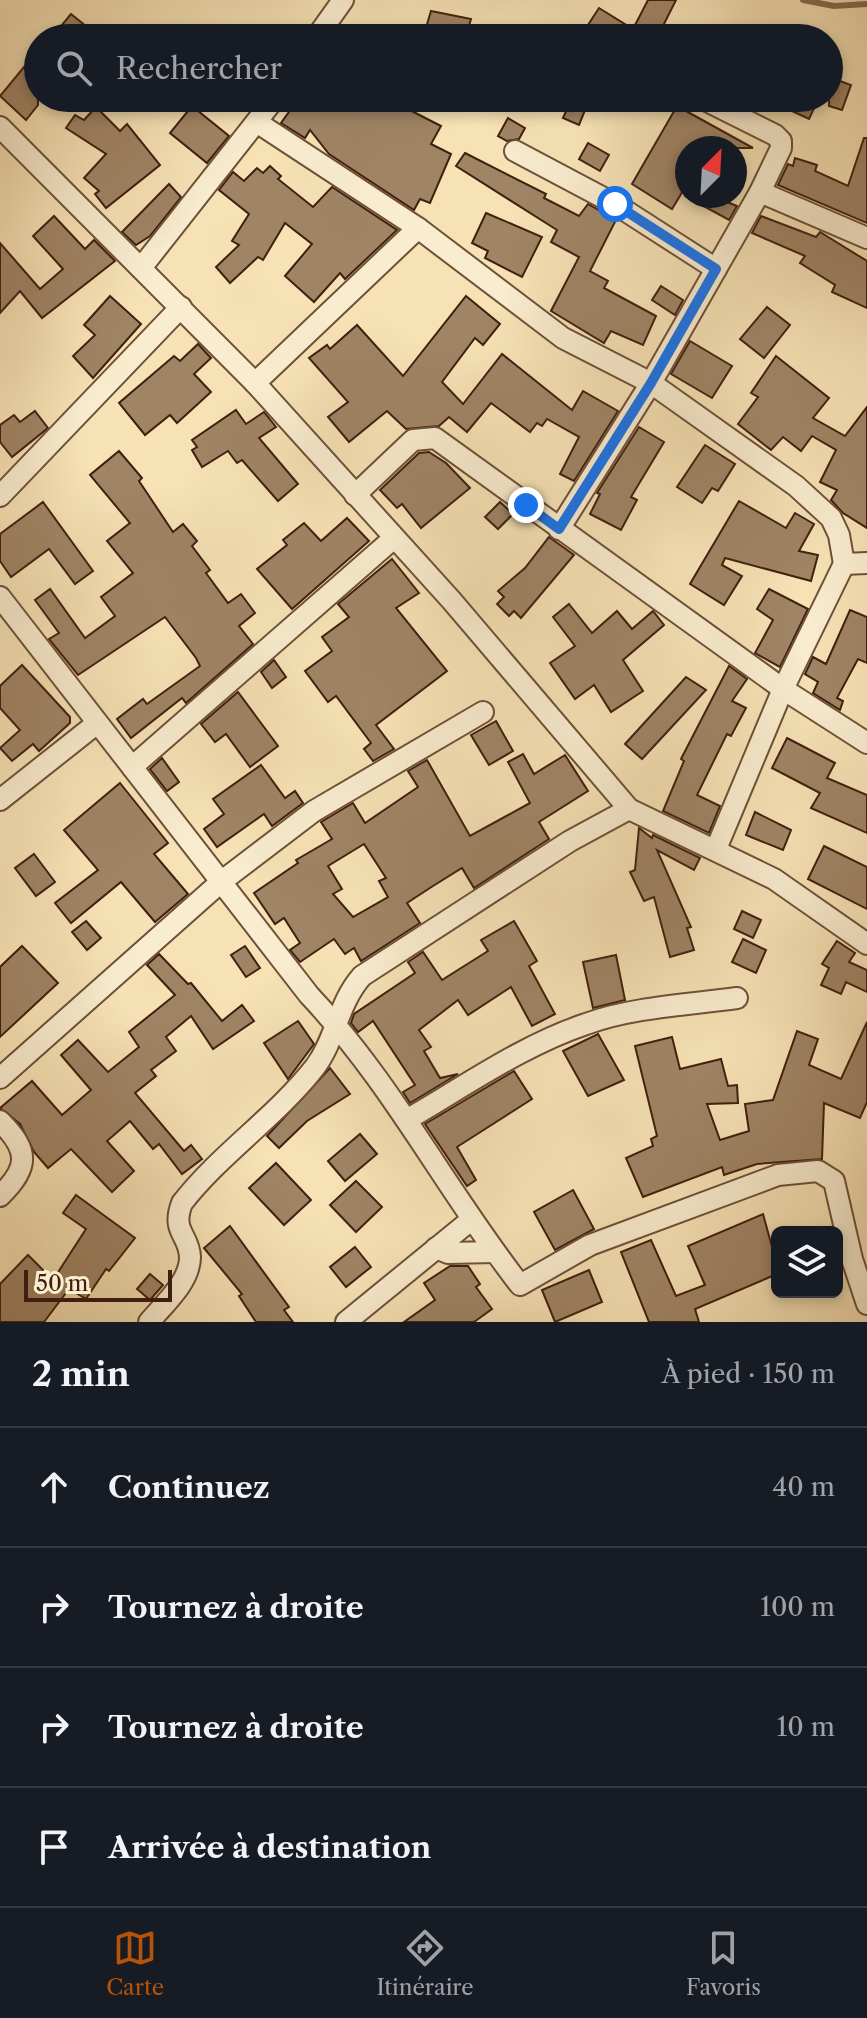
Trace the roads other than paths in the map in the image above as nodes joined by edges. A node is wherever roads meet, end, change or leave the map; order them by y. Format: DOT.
graph roads {
  1 [pos="343,0"];
  2 [pos="326,24"];
  3 [pos="265,112"];
  4 [pos="727,112"];
  5 [pos="258,123"];
  6 [pos="0,127"];
  7 [pos="515,151"];
  8 [pos="760,192"];
  9 [pos="418,228"];
  10 [pos="867,238"];
  11 [pos="141,268"];
  12 [pos="716,269"];
  13 [pos="181,307"];
  14 [pos="255,383"];
  15 [pos="651,383"];
  16 [pos="355,495"];
  17 [pos="0,496"];
  18 [pos="559,529"];
  19 [pos="394,538"];
  20 [pos="867,563"];
  21 [pos="844,564"];
  22 [pos="0,597"];
  23 [pos="783,689"];
  24 [pos="483,712"];
  25 [pos="96,724"];
  26 [pos="867,743"];
  27 [pos="132,767"];
  28 [pos="0,800"];
  29 [pos="629,809"];
  30 [pos="716,849"];
  31 [pos="222,881"];
  32 [pos="867,944"];
  33 [pos="737,998"];
  34 [pos="334,1022"];
  35 [pos="0,1078"];
  36 [pos="408,1119"];
  37 [pos="0,1121"];
  38 [pos="0,1196"];
  39 [pos="471,1220"];
  40 [pos="436,1248"];
  41 [pos="495,1252"];
  42 [pos="867,1304"];
  43 [pos="151,1321"];
  44 [pos="346,1322"];
  1 -- 2 [label="street"];
  3 -- 5 [label="street"];
  4 -- 8 [label="street"];
  5 -- 9 [label="street"];
  5 -- 11 [label="street"];
  6 -- 11 [label="street"];
  7 -- 12 [label="street"];
  8 -- 10 [label="street"];
  8 -- 12 [label="street"];
  9 -- 14 [label="street"];
  9 -- 15 [label="street"];
  11 -- 13 [label="street"];
  12 -- 15 [label="street"];
  13 -- 14 [label="street"];
  13 -- 17 [label="street"];
  14 -- 16 [label="street"];
  15 -- 18 [label="street"];
  15 -- 21 [label="street"];
  16 -- 18 [label="street"];
  16 -- 19 [label="street"];
  18 -- 23 [label="street"];
  19 -- 27 [label="street"];
  19 -- 29 [label="street"];
  20 -- 21 [label="street"];
  21 -- 23 [label="street"];
  22 -- 25 [label="street"];
  23 -- 26 [label="street"];
  23 -- 30 [label="street"];
  24 -- 31 [label="street"];
  25 -- 27 [label="street"];
  25 -- 28 [label="street"];
  27 -- 31 [label="street"];
  29 -- 30 [label="street"];
  29 -- 34 [label="street"];
  30 -- 32 [label="street"];
  31 -- 34 [label="street"];
  31 -- 35 [label="street"];
  33 -- 36 [label="street"];
  34 -- 36 [label="street"];
  34 -- 43 [label="street"];
  36 -- 39 [label="street"];
  37 -- 38 [label="street"];
  39 -- 40 [label="street"];
  39 -- 41 [label="street"];
  40 -- 41 [label="street"];
  40 -- 44 [label="street"];
  41 -- 42 [label="street"];
}
